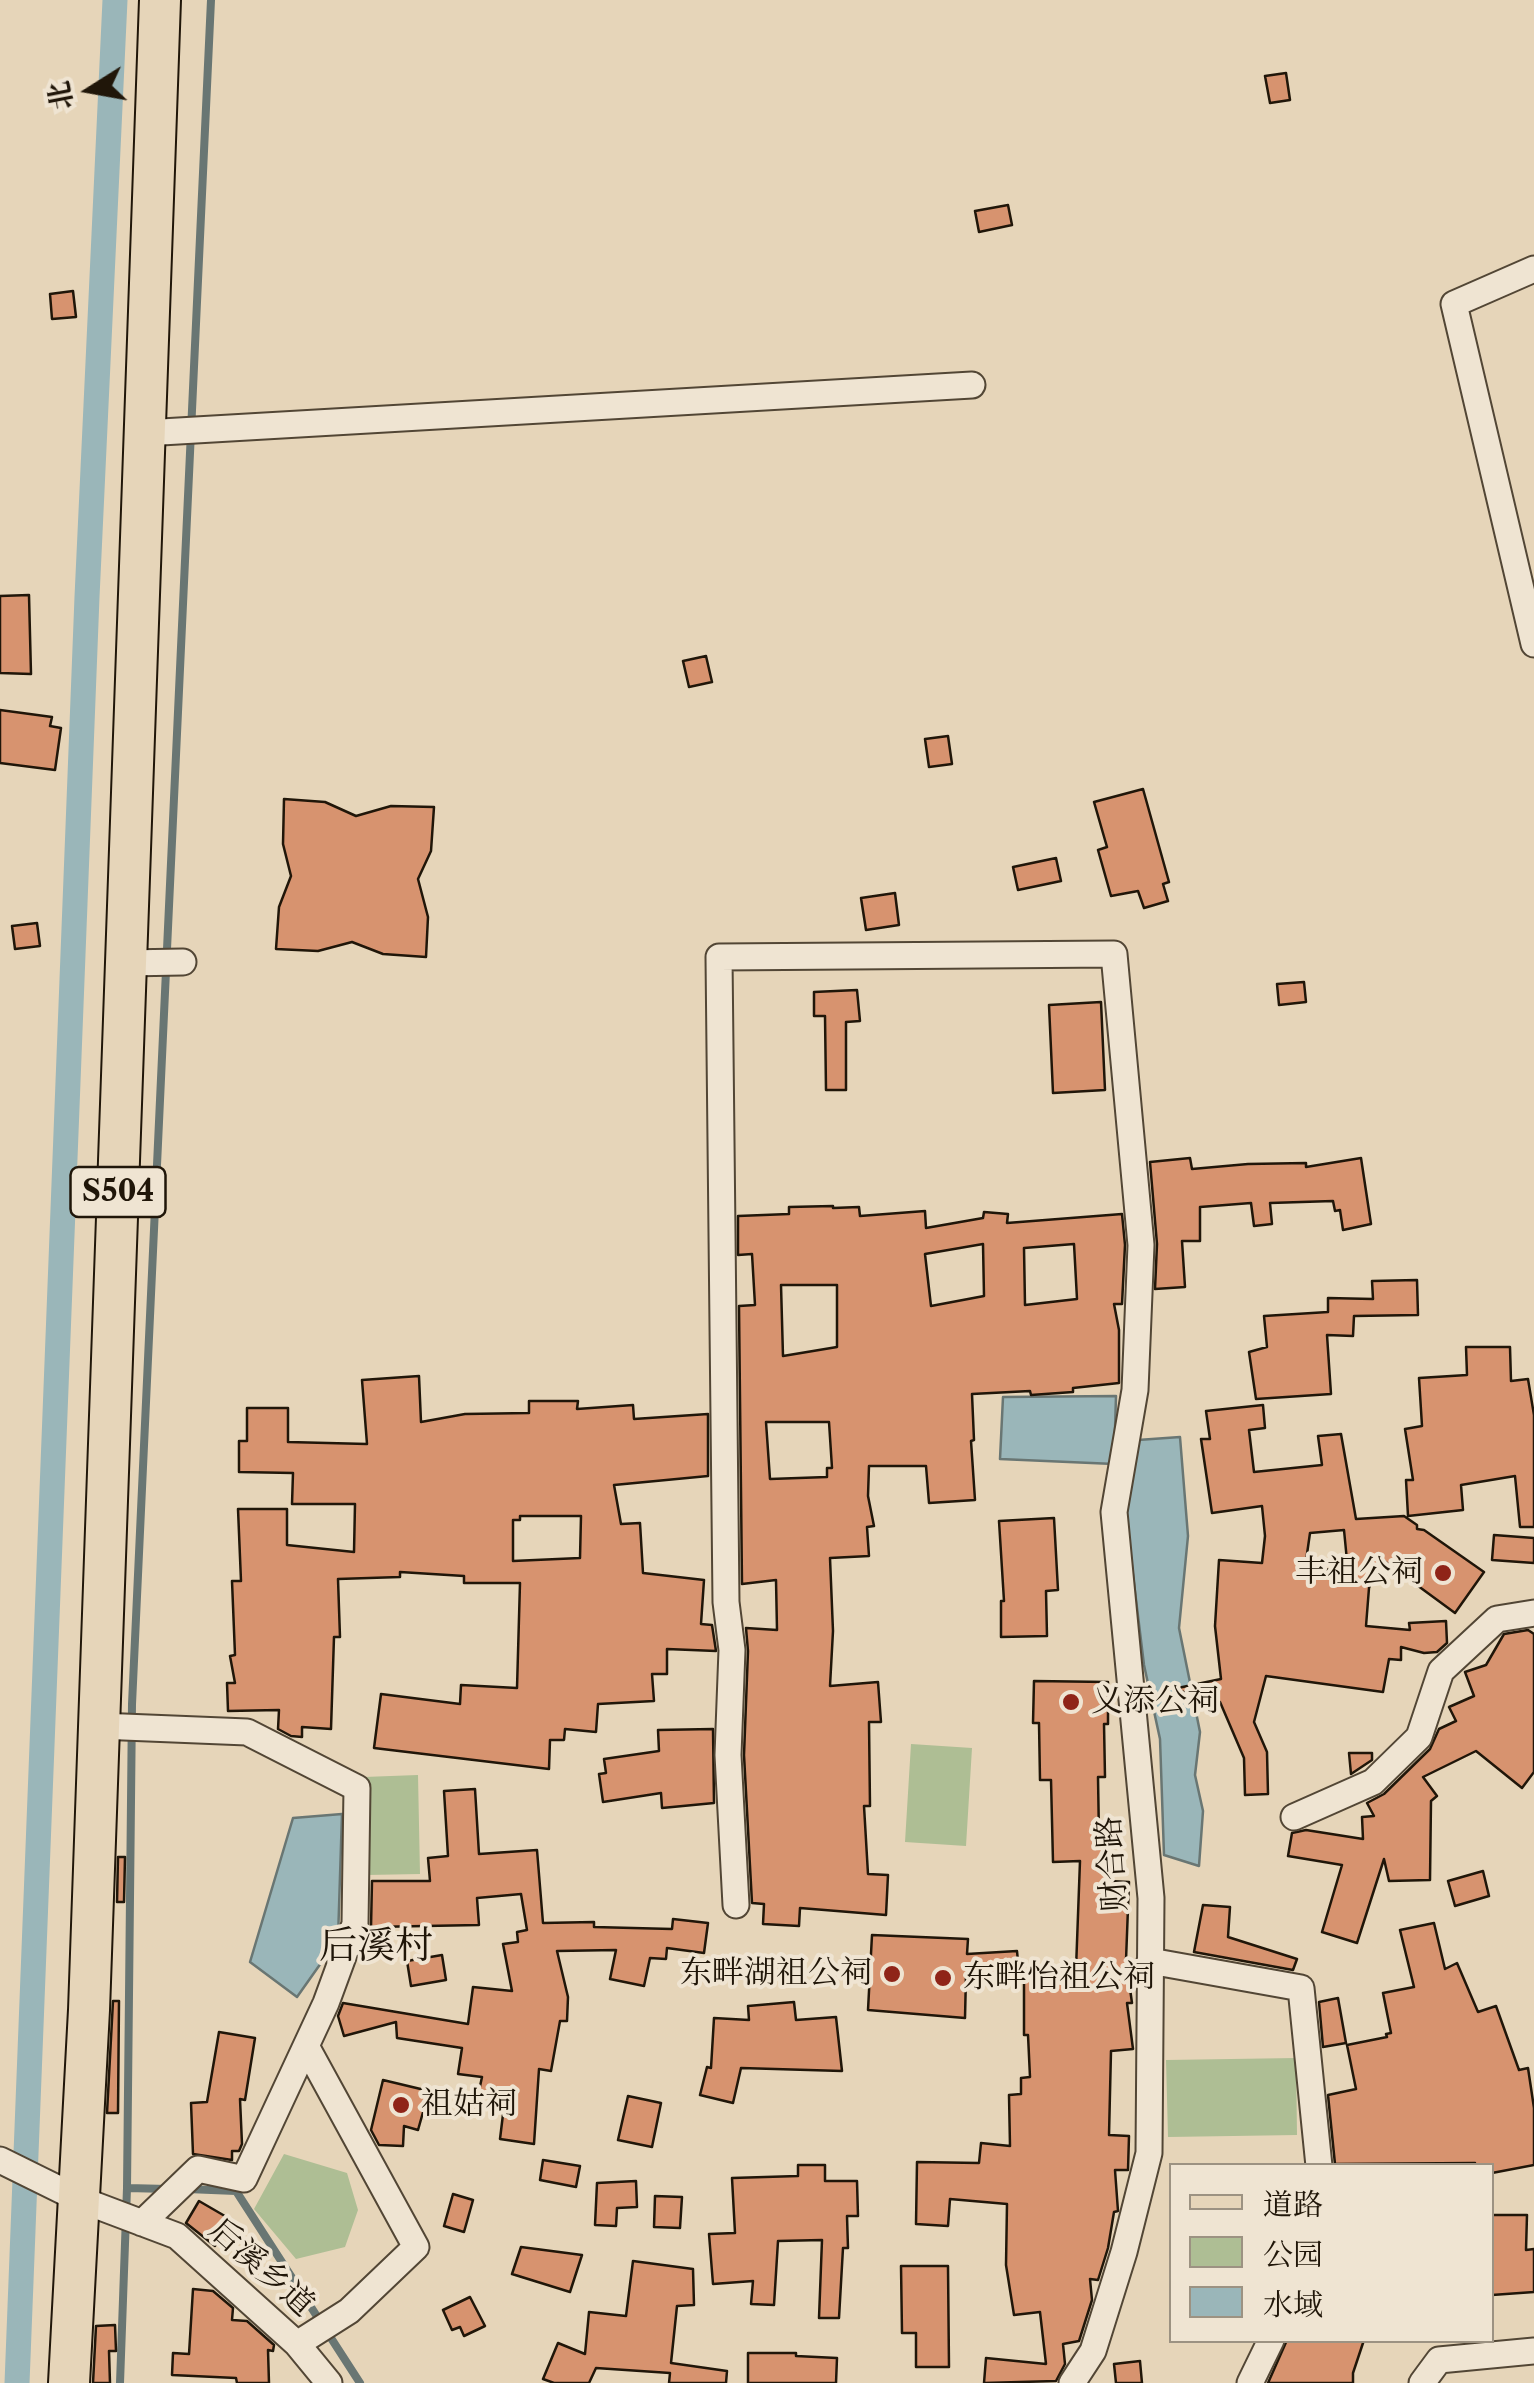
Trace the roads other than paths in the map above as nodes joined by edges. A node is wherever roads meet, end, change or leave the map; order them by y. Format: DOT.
graph roads {
  1 [pos="160,0"];
  2 [pos="1534,269"];
  3 [pos="972,385"];
  4 [pos="160,433"];
  5 [pos="1534,644"];
  6 [pos="183,962"];
  7 [pos="138,963"];
  8 [pos="1534,1613"];
  9 [pos="107,1726"];
  10 [pos="1294,1816"];
  11 [pos="736,1905"];
  12 [pos="1150,1960"];
  13 [pos="306,2046"];
  14 [pos="0,2160"];
  15 [pos="1319,2163"];
  16 [pos="89,2202"];
  17 [pos="141,2222"];
  18 [pos="315,2333"];
  19 [pos="1270,2343"];
  20 [pos="1534,2351"];
  21 [pos="69,2383"];
  22 [pos="328,2383"];
  23 [pos="1072,2383"];
  24 [pos="1250,2383"];
  25 [pos="1422,2383"];
  1 -- 4 [label="main road, S504"];
  2 -- 5 [label="street"];
  3 -- 4 [label="street"];
  4 -- 7 [label="main road, S504"];
  6 -- 7 [label="street"];
  7 -- 9 [label="main road, S504"];
  8 -- 10 [label="street"];
  9 -- 13 [label="street"];
  9 -- 16 [label="main road, S504"];
  11 -- 12 [label="street, 财合路"];
  12 -- 15 [label="street"];
  12 -- 23 [label="street, 财合路"];
  13 -- 17 [label="street"];
  13 -- 18 [label="street"];
  14 -- 16 [label="street, 后溪乡道"];
  16 -- 17 [label="street, 后溪乡道"];
  16 -- 21 [label="main road, S504"];
  17 -- 18 [label="street, 后溪乡道"];
  18 -- 22 [label="street, 后溪乡道"];
  19 -- 24 [label="street"];
  20 -- 25 [label="street"];
}
